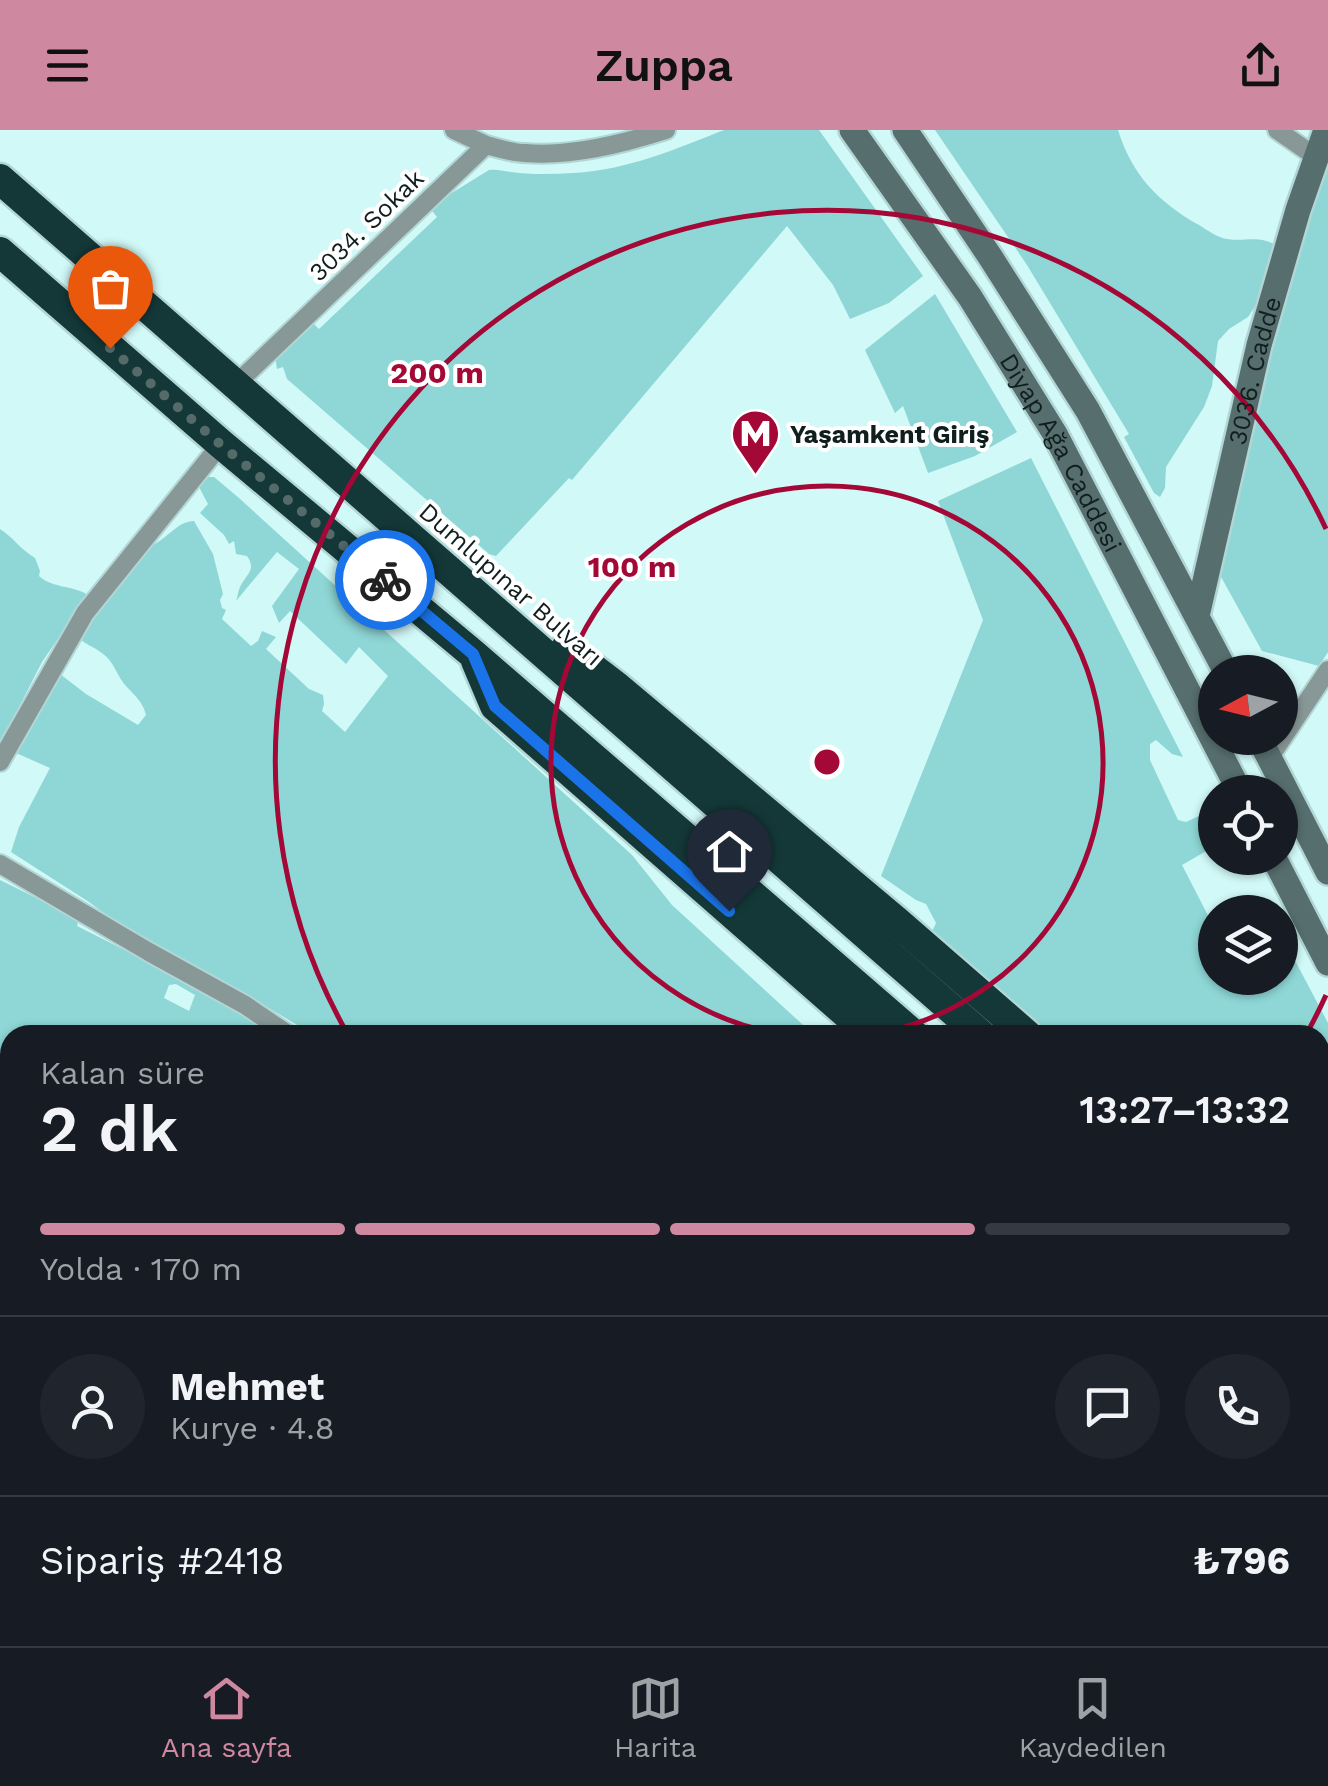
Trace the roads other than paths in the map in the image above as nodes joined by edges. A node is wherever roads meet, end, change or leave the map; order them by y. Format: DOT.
graph roads {
  1 [pos="454,130"];
  2 [pos="666,130"];
  3 [pos="852,130"];
  4 [pos="905,130"];
  5 [pos="1277,130"];
  6 [pos="1326,130"];
  7 [pos="486,145"];
  8 [pos="1316,157"];
  9 [pos="0,180"];
  10 [pos="0,252"];
  11 [pos="236,384"];
  12 [pos="220,444"];
  13 [pos="479,596"];
  14 [pos="1197,616"];
  15 [pos="473,654"];
  16 [pos="1217,655"];
  17 [pos="1328,670"];
  18 [pos="1298,706"];
  19 [pos="1268,755"];
  20 [pos="0,762"];
  21 [pos="1231,775"];
  22 [pos="0,864"];
  23 [pos="1328,872"];
  24 [pos="1283,875"];
  25 [pos="1328,964"];
  26 [pos="275,1025"];
  27 [pos="861,1025"];
  28 [pos="902,1025"];
  29 [pos="970,1025"];
  30 [pos="1016,1025"];
  1 -- 7 [label="street"];
  2 -- 7 [label="street"];
  3 -- 21 [label="main road, Diyap Ağa Caddesi"];
  4 -- 14 [label="main road, Diyap Ağa Caddesi"];
  5 -- 8 [label="street"];
  6 -- 8 [label="main road, 3036. Cadde"];
  7 -- 11 [label="street, 3034. Sokak"];
  8 -- 14 [label="main road, 3036. Cadde"];
  9 -- 11 [label="highway, Dumlupınar Bulvarı"];
  10 -- 12 [label="highway"];
  11 -- 13 [label="highway, Dumlupınar Bulvarı"];
  12 -- 15 [label="highway"];
  12 -- 20 [label="street"];
  13 -- 29 [label="highway, Dumlupınar Bulvarı"];
  13 -- 30 [label="highway"];
  14 -- 16 [label="main road, Diyap Ağa Caddesi"];
  15 -- 27 [label="highway"];
  15 -- 28 [label="highway"];
  17 -- 18 [label="street"];
  19 -- 23 [label="main road"];
  22 -- 26 [label="street"];
  24 -- 25 [label="main road"];
}
